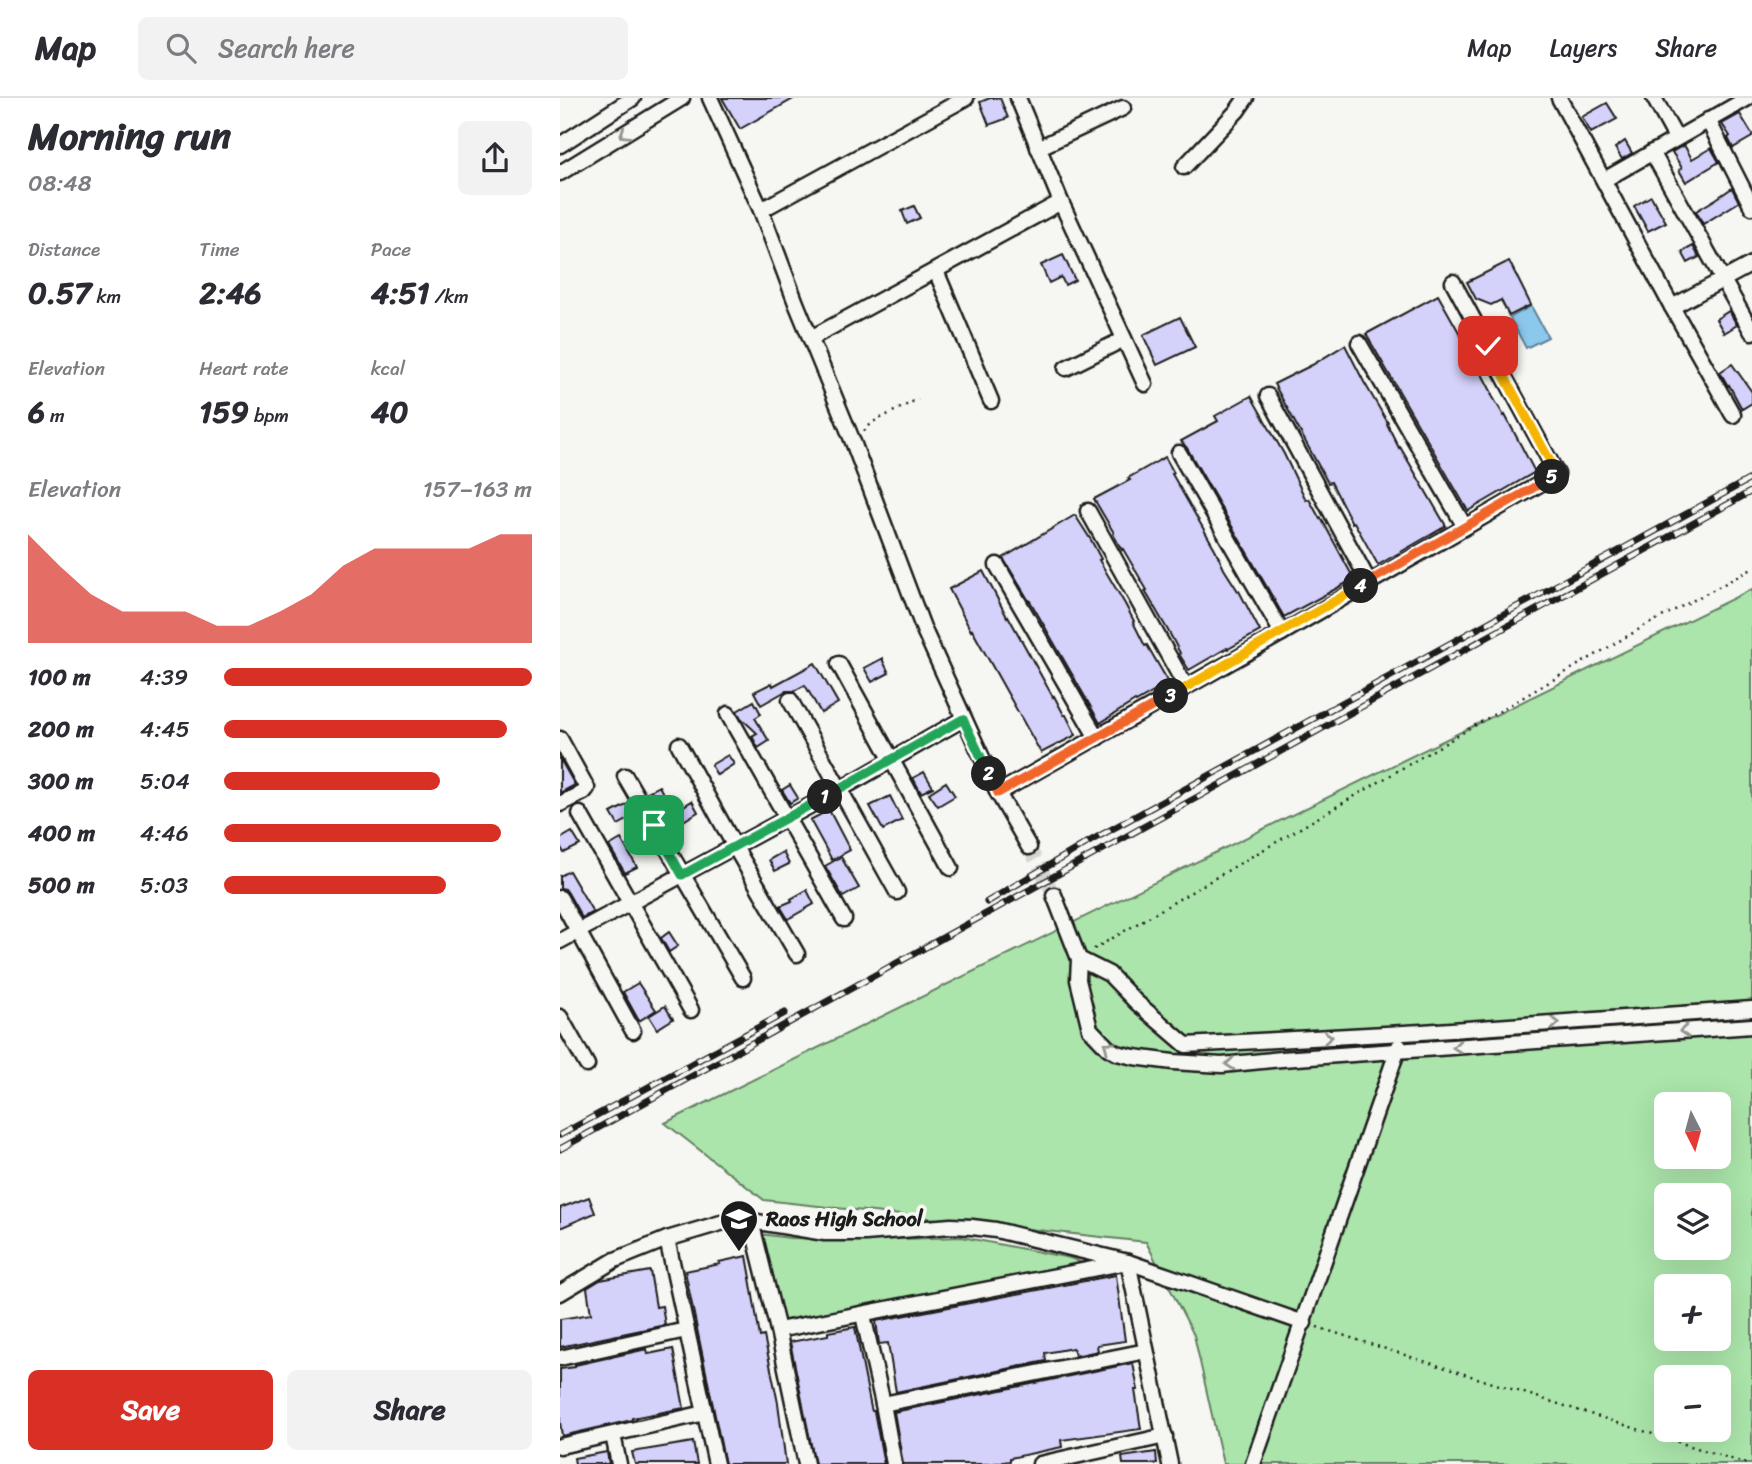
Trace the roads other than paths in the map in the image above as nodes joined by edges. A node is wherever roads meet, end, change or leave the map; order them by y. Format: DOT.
graph roads {
  1 [pos="633,98"];
  2 [pos="682,98"];
  3 [pos="710,98"];
  4 [pos="966,98"];
  5 [pos="1018,98"];
  6 [pos="1246,98"];
  7 [pos="1559,98"];
  8 [pos="1654,98"];
  9 [pos="1748,98"];
  10 [pos="1123,108"];
  11 [pos="1708,120"];
  12 [pos="1676,138"];
  13 [pos="560,145"];
  14 [pos="1038,148"];
  15 [pos="1652,152"];
  16 [pos="1184,167"];
  17 [pos="560,173"];
  18 [pos="1604,180"];
  19 [pos="1061,202"];
  20 [pos="1752,207"];
  21 [pos="761,210"];
  22 [pos="1752,264"];
  23 [pos="936,271"];
  24 [pos="1722,280"];
  25 [pos="1453,282"];
  26 [pos="1672,307"];
  27 [pos="1752,332"];
  28 [pos="811,338"];
  29 [pos="1124,339"];
  30 [pos="1359,343"];
  31 [pos="1066,368"];
  32 [pos="1145,384"];
  33 [pos="1268,396"];
  34 [pos="991,401"];
  35 [pos="1733,415"];
  36 [pos="1178,453"];
  37 [pos="1088,511"];
  38 [pos="1465,527"];
  39 [pos="997,565"];
  40 [pos="1369,582"];
  41 [pos="1282,633"];
  42 [pos="839,664"];
  43 [pos="1186,687"];
  44 [pos="790,700"];
  45 [pos="728,714"];
  46 [pos="963,719"];
  47 [pos="1097,738"];
  48 [pos="560,739"];
  49 [pos="679,745"];
  50 [pos="891,761"];
  51 [pos="625,776"];
  52 [pos="839,790"];
  53 [pos="998,793"];
  54 [pos="560,804"];
  55 [pos="580,814"];
  56 [pos="786,819"];
  57 [pos="735,847"];
  58 [pos="1028,847"];
  59 [pos="951,868"];
  60 [pos="682,875"];
  61 [pos="897,892"];
  62 [pos="1054,895"];
  63 [pos="560,898"];
  64 [pos="631,903"];
  65 [pos="844,919"];
  66 [pos="578,931"];
  67 [pos="560,941"];
  68 [pos="797,954"];
  69 [pos="1079,958"];
  70 [pos="743,978"];
  71 [pos="1752,1009"];
  72 [pos="691,1010"];
  73 [pos="560,1017"];
  74 [pos="1752,1026"];
  75 [pos="633,1031"];
  76 [pos="1401,1033"];
  77 [pos="1186,1045"];
  78 [pos="1399,1052"];
  79 [pos="1173,1062"];
  80 [pos="587,1065"];
  81 [pos="751,1221"];
  82 [pos="667,1239"];
  83 [pos="1128,1262"];
  84 [pos="560,1293"];
  85 [pos="863,1315"];
  86 [pos="1304,1323"];
  87 [pos="687,1329"];
  88 [pos="778,1330"];
  89 [pos="1146,1351"];
  90 [pos="560,1358"];
  91 [pos="883,1404"];
  92 [pos="705,1413"];
  93 [pos="613,1434"];
  94 [pos="1165,1436"];
  95 [pos="560,1446"];
  96 [pos="1080,1460"];
  97 [pos="619,1464"];
  98 [pos="716,1464"];
  99 [pos="806,1464"];
  100 [pos="894,1464"];
  101 [pos="1040,1464"];
  102 [pos="1170,1464"];
  103 [pos="1253,1464"];
  1 -- 13 [label="street"];
  2 -- 17 [label="street, one-way"];
  3 -- 21 [label="street"];
  4 -- 21 [label="street"];
  5 -- 14 [label="street"];
  6 -- 16 [label="street"];
  7 -- 18 [label="street"];
  8 -- 12 [label="street"];
  9 -- 11 [label="street"];
  10 -- 14 [label="street"];
  11 -- 12 [label="street"];
  11 -- 20 [label="street"];
  12 -- 15 [label="street"];
  14 -- 19 [label="street"];
  15 -- 18 [label="street"];
  15 -- 24 [label="street"];
  18 -- 26 [label="street"];
  19 -- 23 [label="street"];
  19 -- 29 [label="street"];
  21 -- 28 [label="street"];
  22 -- 24 [label="street"];
  23 -- 28 [label="street"];
  23 -- 34 [label="street"];
  24 -- 26 [label="street"];
  24 -- 27 [label="street"];
  25 -- 38 [label="street"];
  26 -- 35 [label="street"];
  28 -- 46 [label="street"];
  29 -- 31 [label="street"];
  29 -- 32 [label="street"];
  30 -- 38 [label="street"];
  33 -- 40 [label="street"];
  36 -- 41 [label="street"];
  37 -- 43 [label="street"];
  38 -- 40 [label="street"];
  39 -- 47 [label="street"];
  40 -- 41 [label="street"];
  41 -- 43 [label="street"];
  42 -- 50 [label="street"];
  43 -- 47 [label="street"];
  44 -- 52 [label="street"];
  45 -- 56 [label="street"];
  46 -- 50 [label="street"];
  46 -- 53 [label="street"];
  47 -- 53 [label="street"];
  48 -- 54 [label="street"];
  49 -- 57 [label="street"];
  50 -- 52 [label="street"];
  50 -- 59 [label="street"];
  51 -- 60 [label="street"];
  52 -- 56 [label="street"];
  52 -- 61 [label="street"];
  53 -- 58 [label="street"];
  55 -- 64 [label="street"];
  56 -- 57 [label="street"];
  56 -- 65 [label="street"];
  57 -- 60 [label="street"];
  57 -- 68 [label="street"];
  60 -- 64 [label="street"];
  60 -- 70 [label="street"];
  62 -- 69 [label="street"];
  63 -- 66 [label="street"];
  64 -- 66 [label="street"];
  64 -- 72 [label="street"];
  66 -- 67 [label="street"];
  66 -- 75 [label="street"];
  69 -- 77 [label="street"];
  79 -- 69 [label="street, one-way"];
  76 -- 71 [label="street, one-way"];
  73 -- 80 [label="street"];
  74 -- 78 [label="street, one-way"];
  77 -- 76 [label="street, one-way"];
  76 -- 78 [label="street"];
  77 -- 79 [label="street"];
  78 -- 79 [label="street, one-way"];
  78 -- 86 [label="street"];
  81 -- 82 [label="street"];
  81 -- 83 [label="street"];
  81 -- 88 [label="street"];
  82 -- 84 [label="street"];
  82 -- 87 [label="street"];
  83 -- 85 [label="street"];
  83 -- 86 [label="street"];
  83 -- 89 [label="street"];
  85 -- 88 [label="street"];
  85 -- 91 [label="street"];
  86 -- 103 [label="street"];
  87 -- 90 [label="street"];
  87 -- 92 [label="street"];
  88 -- 99 [label="street"];
  89 -- 91 [label="street"];
  89 -- 94 [label="street"];
  91 -- 100 [label="street"];
  92 -- 93 [label="street"];
  92 -- 98 [label="street"];
  93 -- 95 [label="street"];
  93 -- 97 [label="street"];
  94 -- 96 [label="street"];
  94 -- 102 [label="street"];
  96 -- 101 [label="street"];
}
